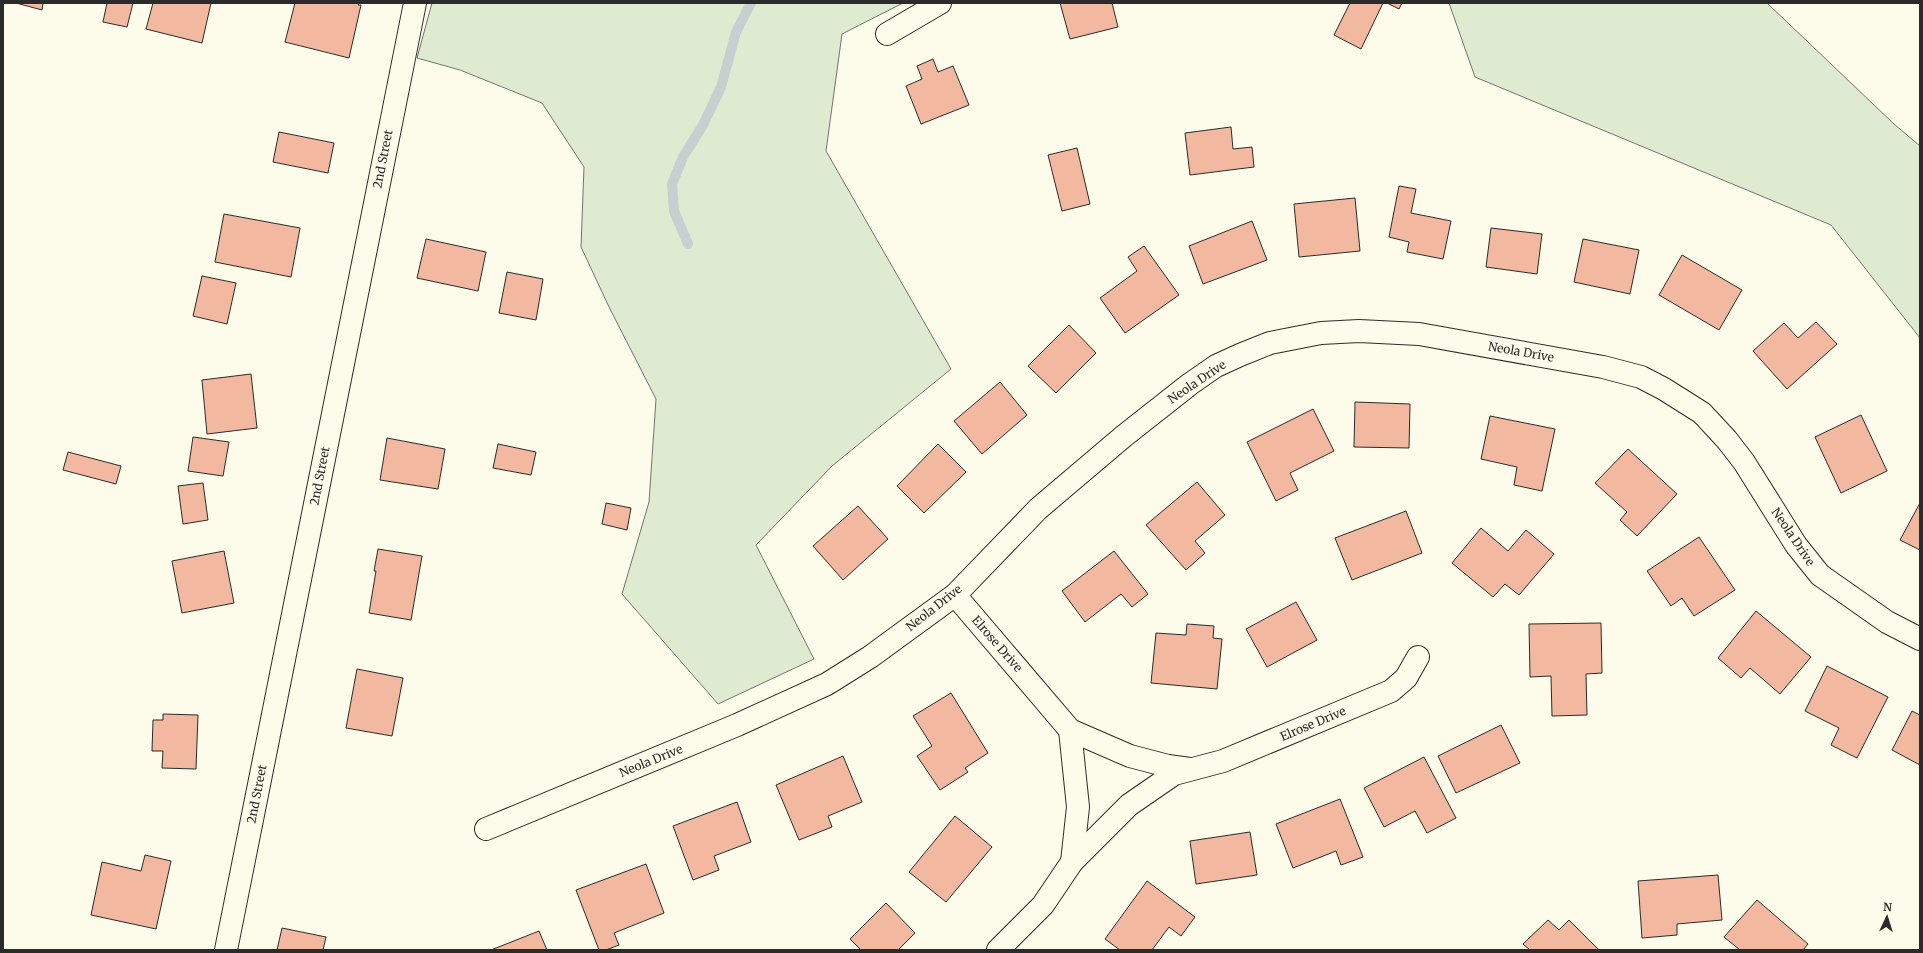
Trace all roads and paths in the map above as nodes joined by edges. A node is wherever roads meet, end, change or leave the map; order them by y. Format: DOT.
graph roads {
  1 [pos="415,3"];
  2 [pos="940,3"];
  3 [pos="887,34"];
  4 [pos="954,595"];
  5 [pos="1920,639"];
  6 [pos="1418,657"];
  7 [pos="1070,730"];
  8 [pos="1193,769"];
  9 [pos="486,829"];
  10 [pos="1072,862"];
  11 [pos="226,950"];
  12 [pos="998,950"];
  1 -- 11 [label="street, 2nd Street"];
  2 -- 3 [label="street"];
  4 -- 5 [label="street, Neola Drive"];
  4 -- 7 [label="street, Elrose Drive"];
  4 -- 9 [label="street, Neola Drive"];
  6 -- 8 [label="street, Elrose Drive"];
  7 -- 8 [label="street, Elrose Drive"];
  7 -- 10 [label="street, Elrose Drive"];
  8 -- 10 [label="street, Elrose Drive"];
  10 -- 12 [label="street, Elrose Drive"];
}
